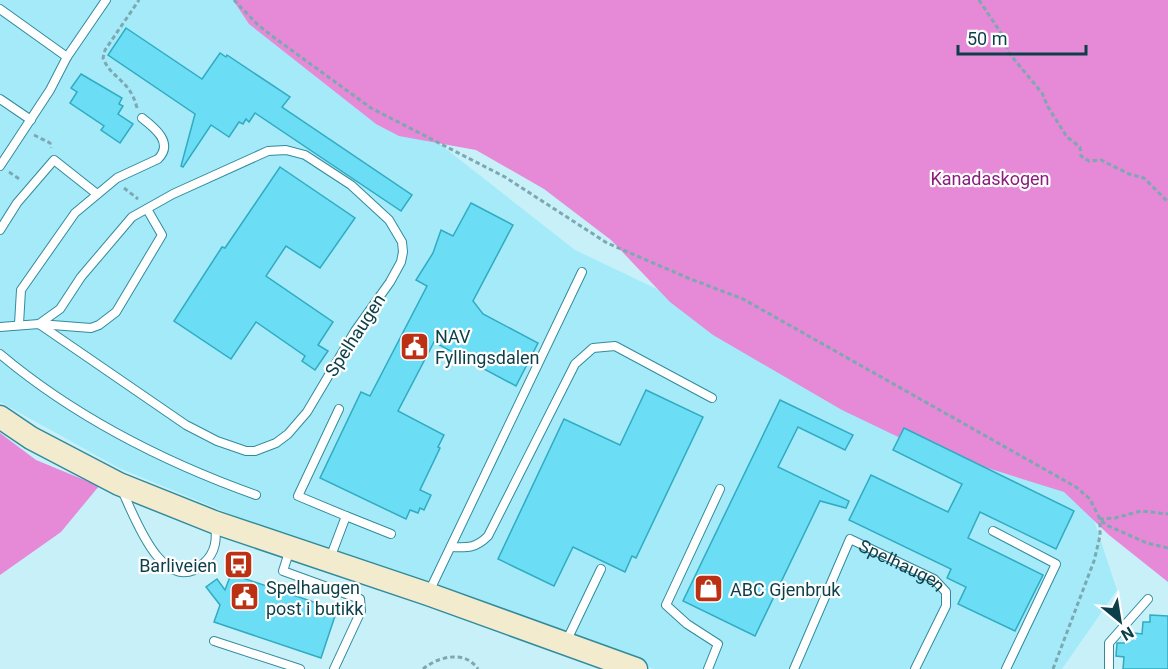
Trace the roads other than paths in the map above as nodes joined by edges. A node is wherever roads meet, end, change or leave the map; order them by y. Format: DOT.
graph roads {
  1 [pos="106,0"];
  2 [pos="0,9"];
  3 [pos="67,57"];
  4 [pos="0,99"];
  5 [pos="142,118"];
  6 [pos="31,120"];
  7 [pos="0,166"];
  8 [pos="97,194"];
  9 [pos="147,209"];
  10 [pos="0,230"];
  11 [pos="582,272"];
  12 [pos="19,324"];
  13 [pos="39,324"];
  14 [pos="0,327"];
  15 [pos="0,354"];
  16 [pos="712,399"];
  17 [pos="339,409"];
  18 [pos="0,417"];
  19 [pos="119,484"];
  20 [pos="720,489"];
  21 [pos="256,495"];
  22 [pos="346,516"];
  23 [pos="214,522"];
  24 [pos="993,531"];
  25 [pos="391,534"];
  26 [pos="451,547"];
  27 [pos="290,548"];
  28 [pos="329,561"];
  29 [pos="601,569"];
  30 [pos="428,594"];
  31 [pos="1148,599"];
  32 [pos="214,641"];
  33 [pos="565,643"];
  34 [pos="300,669"];
  35 [pos="334,669"];
  36 [pos="636,669"];
  37 [pos="708,669"];
  38 [pos="794,669"];
  39 [pos="915,669"];
  40 [pos="1006,669"];
  41 [pos="1109,669"];
  1 -- 3 [label="lane"];
  2 -- 3 [label="lane"];
  3 -- 6 [label="lane"];
  4 -- 6 [label="lane"];
  5 -- 8 [label="lane"];
  6 -- 7 [label="lane"];
  8 -- 10 [label="lane"];
  8 -- 12 [label="lane"];
  9 -- 13 [label="lane, Spelhaugen"];
  9 -- 13 [label="lane"];
  9 -- 13 [label="lane, Spelhaugen"];
  11 -- 26 [label="lane"];
  12 -- 13 [label="lane"];
  12 -- 14 [label="lane"];
  15 -- 21 [label="lane"];
  16 -- 26 [label="lane"];
  17 -- 22 [label="lane"];
  18 -- 19 [label="street"];
  19 -- 23 [label="street"];
  19 -- 23 [label="lane"];
  20 -- 37 [label="lane"];
  22 -- 25 [label="lane"];
  22 -- 28 [label="lane"];
  23 -- 27 [label="street"];
  24 -- 40 [label="lane"];
  26 -- 30 [label="lane"];
  27 -- 28 [label="street"];
  27 -- 35 [label="lane"];
  28 -- 30 [label="street"];
  29 -- 33 [label="lane"];
  30 -- 33 [label="street"];
  31 -- 41 [label="lane"];
  32 -- 34 [label="lane"];
  33 -- 36 [label="street"];
  38 -- 39 [label="lane, Spelhaugen"];
}
